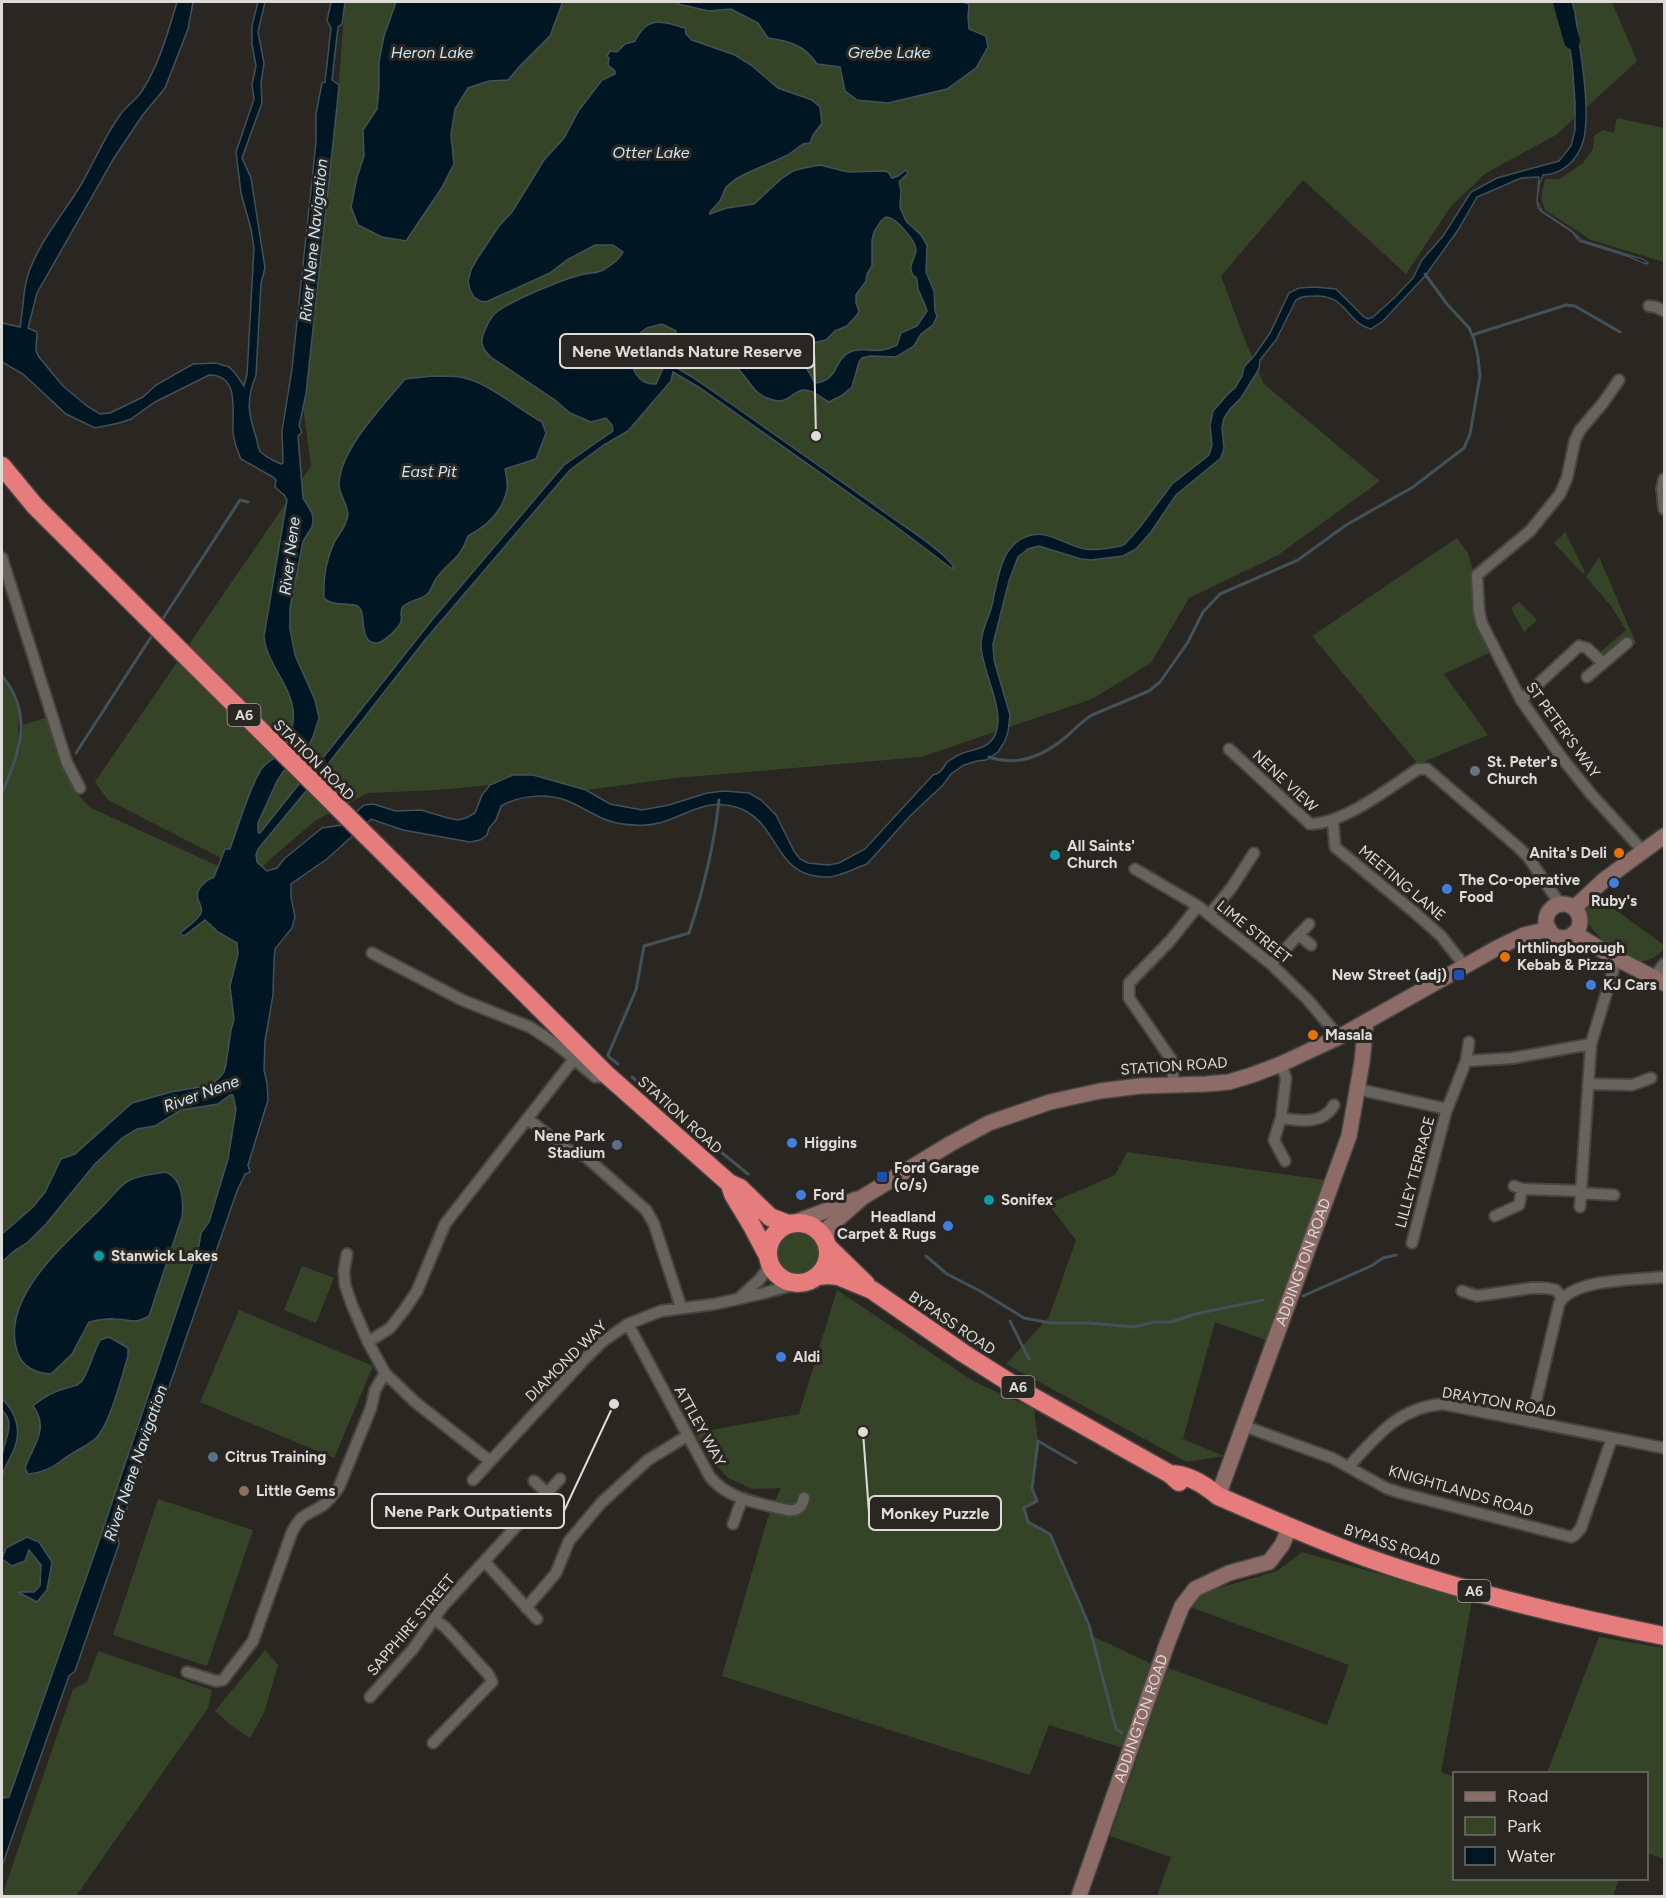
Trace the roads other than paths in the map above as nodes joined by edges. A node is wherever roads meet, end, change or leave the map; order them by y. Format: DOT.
graph roads {
  1 [pos="1649,306"];
  2 [pos="1665,311"];
  3 [pos="1619,380"];
  4 [pos="2,466"];
  5 [pos="1665,479"];
  6 [pos="1665,509"];
  7 [pos="2,558"];
  8 [pos="1627,643"];
  9 [pos="1603,663"];
  10 [pos="1587,677"];
  11 [pos="1521,700"];
  12 [pos="1229,749"];
  13 [pos="80,788"];
  14 [pos="1333,820"];
  15 [pos="1665,836"];
  16 [pos="1644,852"];
  17 [pos="1254,853"];
  18 [pos="1135,869"];
  19 [pos="1198,906"];
  20 [pos="1567,906"];
  21 [pos="1209,915"];
  22 [pos="1309,924"];
  23 [pos="1549,929"];
  24 [pos="1574,933"];
  25 [pos="1299,935"];
  26 [pos="1311,945"];
  27 [pos="372,953"];
  28 [pos="1617,958"];
  29 [pos="1271,964"];
  30 [pos="1665,964"];
  31 [pos="1464,965"];
  32 [pos="1659,980"];
  33 [pos="1366,1022"];
  34 [pos="1339,1037"];
  35 [pos="1469,1042"];
  36 [pos="1590,1044"];
  37 [pos="574,1059"];
  38 [pos="1466,1061"];
  39 [pos="1281,1064"];
  40 [pos="606,1074"];
  41 [pos="1651,1078"];
  42 [pos="1588,1084"];
  43 [pos="1173,1086"];
  44 [pos="1357,1089"];
  45 [pos="1334,1105"];
  46 [pos="1447,1109"];
  47 [pos="1281,1118"];
  48 [pos="528,1119"];
  49 [pos="1285,1161"];
  50 [pos="729,1183"];
  51 [pos="1581,1192"];
  52 [pos="1614,1195"];
  53 [pos="863,1197"];
  54 [pos="1580,1207"];
  55 [pos="1495,1216"];
  56 [pos="791,1224"];
  57 [pos="826,1243"];
  58 [pos="1412,1243"];
  59 [pos="347,1254"];
  60 [pos="769,1261"];
  61 [pos="1665,1277"];
  62 [pos="809,1280"];
  63 [pos="872,1290"];
  64 [pos="1462,1292"];
  65 [pos="739,1298"];
  66 [pos="1562,1298"];
  67 [pos="681,1307"];
  68 [pos="628,1324"];
  69 [pos="368,1342"];
  70 [pos="385,1373"];
  71 [pos="1531,1422"];
  72 [pos="1244,1426"];
  73 [pos="687,1436"];
  74 [pos="1612,1438"];
  75 [pos="1665,1448"];
  76 [pos="490,1461"];
  77 [pos="1349,1466"];
  78 [pos="560,1479"];
  79 [pos="473,1480"];
  80 [pos="534,1480"];
  81 [pos="547,1493"];
  82 [pos="1218,1496"];
  83 [pos="804,1498"];
  84 [pos="742,1499"];
  85 [pos="733,1524"];
  86 [pos="1290,1527"];
  87 [pos="485,1562"];
  88 [pos="526,1608"];
  89 [pos="434,1619"];
  90 [pos="537,1619"];
  91 [pos="1665,1636"];
  92 [pos="187,1672"];
  93 [pos="370,1697"];
  94 [pos="433,1743"];
  95 [pos="1078,1896"];
  1 -- 2 [label="street"];
  3 -- 11 [label="street, ST PETER'S WAY"];
  4 -- 40 [label="highway, STATION ROAD / A6"];
  5 -- 6 [label="street"];
  7 -- 13 [label="street"];
  8 -- 9 [label="street"];
  9 -- 10 [label="street"];
  9 -- 11 [label="street"];
  11 -- 16 [label="street, ST PETER'S WAY"];
  12 -- 14 [label="street, NENE VIEW"];
  14 -- 20 [label="street, NENE VIEW"];
  14 -- 31 [label="street, MEETING LANE"];
  15 -- 16 [label="main road"];
  16 -- 20 [label="main road"];
  17 -- 21 [label="street"];
  18 -- 19 [label="street, LIME STREET"];
  19 -- 21 [label="street, LIME STREET"];
  19 -- 43 [label="street"];
  20 -- 23 [label="main road"];
  20 -- 24 [label="main road"];
  21 -- 29 [label="street, LIME STREET"];
  22 -- 25 [label="street"];
  23 -- 24 [label="main road"];
  23 -- 31 [label="main road, STATION ROAD"];
  24 -- 28 [label="main road"];
  25 -- 26 [label="street"];
  25 -- 29 [label="street"];
  27 -- 37 [label="street, STATION ROAD"];
  28 -- 32 [label="main road"];
  28 -- 36 [label="street"];
  29 -- 34 [label="street, LIME STREET"];
  30 -- 32 [label="street"];
  31 -- 33 [label="main road, STATION ROAD"];
  33 -- 34 [label="main road, STATION ROAD"];
  33 -- 44 [label="main road, ADDINGTON ROAD"];
  34 -- 39 [label="main road, STATION ROAD"];
  35 -- 38 [label="street, LILLEY TERRACE"];
  36 -- 38 [label="street"];
  36 -- 42 [label="street"];
  37 -- 40 [label="street, STATION ROAD"];
  37 -- 48 [label="street"];
  38 -- 46 [label="street, LILLEY TERRACE"];
  39 -- 43 [label="main road, STATION ROAD"];
  39 -- 47 [label="street"];
  40 -- 50 [label="highway, STATION ROAD / A6"];
  41 -- 42 [label="street"];
  42 -- 51 [label="street"];
  43 -- 53 [label="main road, STATION ROAD"];
  44 -- 46 [label="street"];
  44 -- 72 [label="main road, ADDINGTON ROAD"];
  45 -- 47 [label="street"];
  46 -- 58 [label="street, LILLEY TERRACE"];
  47 -- 49 [label="street"];
  48 -- 67 [label="street"];
  48 -- 69 [label="street"];
  50 -- 56 [label="highway, STATION ROAD / A6"];
  50 -- 60 [label="highway, STATION ROAD / A6"];
  51 -- 52 [label="street"];
  51 -- 54 [label="street"];
  51 -- 55 [label="street"];
  53 -- 56 [label="main road, STATION ROAD"];
  53 -- 57 [label="main road, STATION ROAD"];
  56 -- 57 [label="highway"];
  56 -- 60 [label="highway"];
  57 -- 62 [label="highway"];
  57 -- 63 [label="highway, BYPASS ROAD / A6"];
  59 -- 69 [label="street"];
  60 -- 62 [label="highway"];
  60 -- 65 [label="street"];
  61 -- 66 [label="street"];
  62 -- 63 [label="highway, BYPASS ROAD / A6"];
  62 -- 65 [label="street, DIAMOND WAY"];
  63 -- 82 [label="highway, BYPASS ROAD / A6"];
  64 -- 66 [label="street"];
  65 -- 67 [label="street, DIAMOND WAY"];
  66 -- 71 [label="street"];
  67 -- 68 [label="street, DIAMOND WAY"];
  68 -- 73 [label="street, ATTLEY WAY"];
  68 -- 76 [label="street, DIAMOND WAY"];
  69 -- 70 [label="street"];
  70 -- 76 [label="street"];
  70 -- 92 [label="street"];
  71 -- 74 [label="street, DRAYTON ROAD"];
  71 -- 77 [label="street, DRAYTON ROAD"];
  72 -- 77 [label="street, KNIGHTLANDS ROAD"];
  72 -- 82 [label="main road, ADDINGTON ROAD"];
  73 -- 84 [label="street, ATTLEY WAY"];
  73 -- 88 [label="street"];
  74 -- 75 [label="street, DRAYTON ROAD"];
  74 -- 77 [label="street, KNIGHTLANDS ROAD"];
  76 -- 79 [label="street, DIAMOND WAY"];
  78 -- 81 [label="street, SAPPHIRE STREET"];
  80 -- 81 [label="street"];
  81 -- 87 [label="street, SAPPHIRE STREET"];
  82 -- 86 [label="highway, BYPASS ROAD / A6"];
  83 -- 84 [label="street, ATTLEY WAY"];
  84 -- 85 [label="street"];
  86 -- 91 [label="highway, BYPASS ROAD / A6"];
  86 -- 95 [label="main road, ADDINGTON ROAD"];
  87 -- 88 [label="street"];
  87 -- 89 [label="street, SAPPHIRE STREET"];
  88 -- 90 [label="street"];
  89 -- 93 [label="street, SAPPHIRE STREET"];
  89 -- 94 [label="street"];
}
